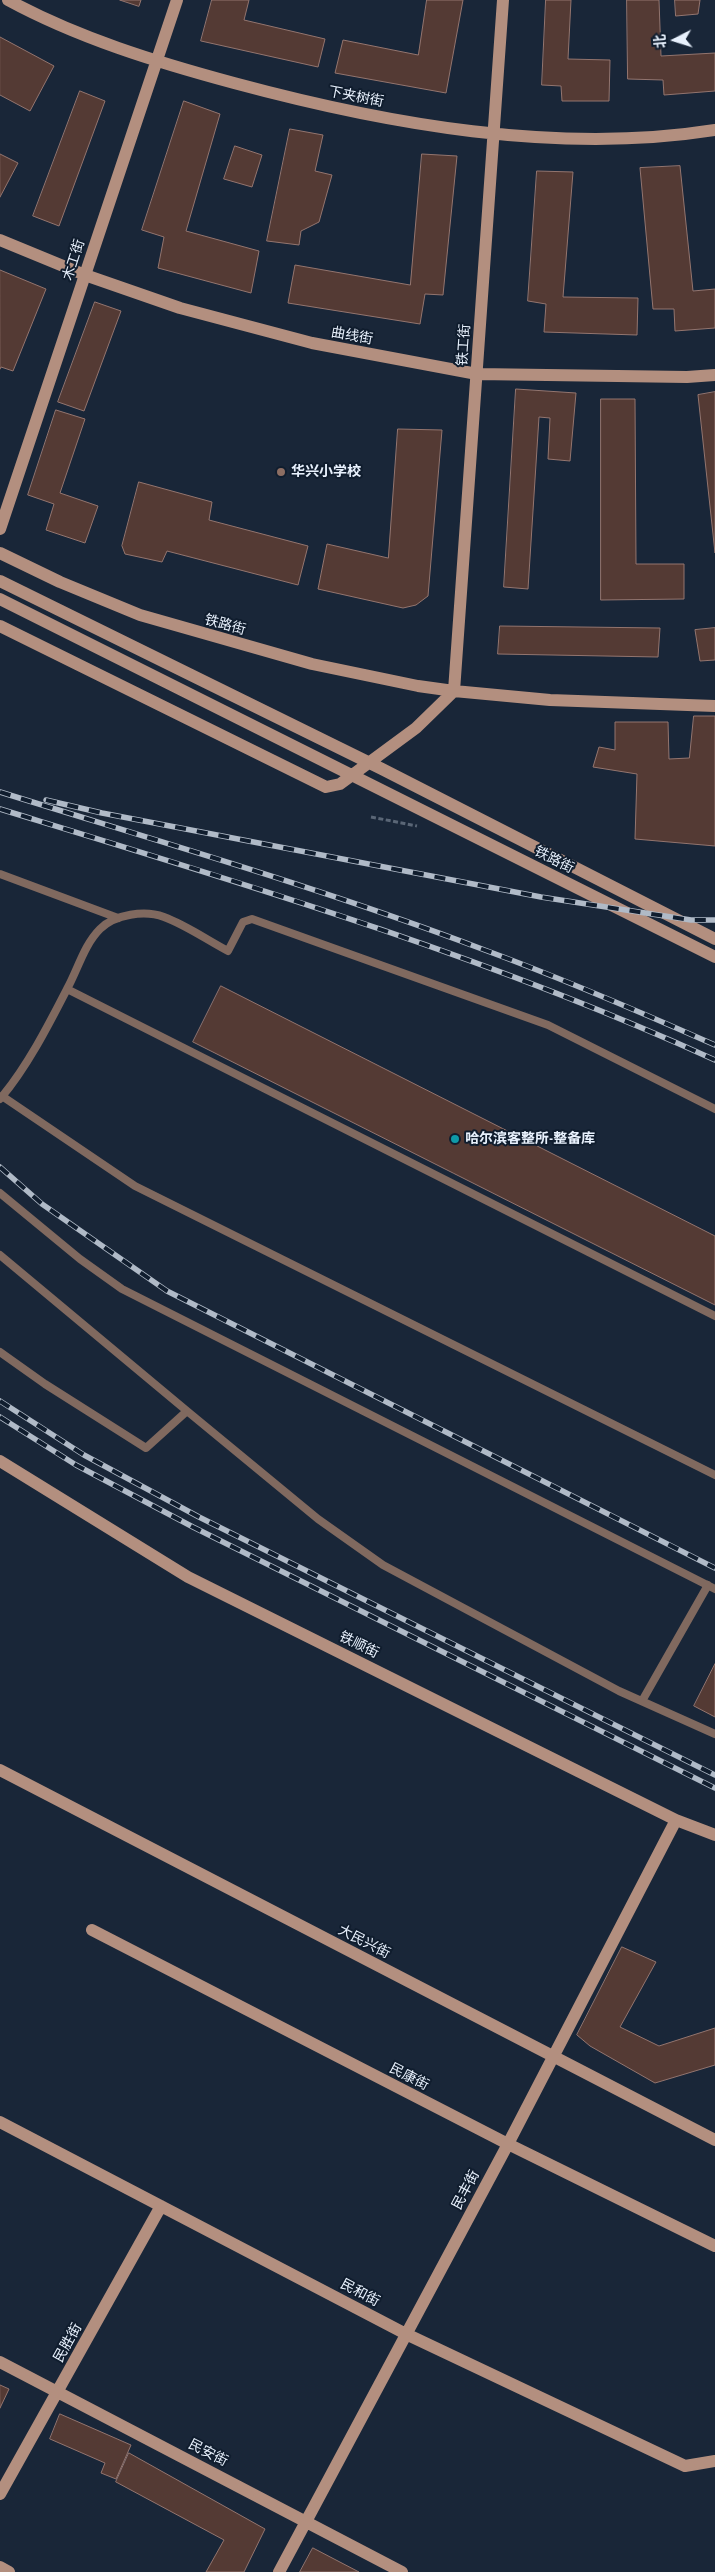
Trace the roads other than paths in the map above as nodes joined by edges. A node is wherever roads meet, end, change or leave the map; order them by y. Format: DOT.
graph roads {
  1 [pos="8,0"];
  2 [pos="176,0"];
  3 [pos="503,0"];
  4 [pos="156,62"];
  5 [pos="715,130"];
  6 [pos="494,133"];
  7 [pos="0,240"];
  8 [pos="85,275"];
  9 [pos="476,374"];
  10 [pos="715,374"];
  11 [pos="0,529"];
  12 [pos="0,552"];
  13 [pos="0,581"];
  14 [pos="0,600"];
  15 [pos="0,626"];
  16 [pos="454,691"];
  17 [pos="715,706"];
  18 [pos="0,874"];
  19 [pos="118,918"];
  20 [pos="715,939"];
  21 [pos="715,957"];
  22 [pos="67,989"];
  23 [pos="1,1098"];
  24 [pos="715,1110"];
  25 [pos="0,1193"];
  26 [pos="0,1255"];
  27 [pos="715,1316"];
  28 [pos="0,1352"];
  29 [pos="187,1411"];
  30 [pos="0,1461"];
  31 [pos="715,1475"];
  32 [pos="711,1587"];
  33 [pos="642,1701"];
  34 [pos="715,1734"];
  35 [pos="0,1770"];
  36 [pos="676,1820"];
  37 [pos="715,1835"];
  38 [pos="92,1930"];
  39 [pos="553,2056"];
  40 [pos="0,2122"];
  41 [pos="715,2140"];
  42 [pos="508,2144"];
  43 [pos="161,2206"];
  44 [pos="715,2246"];
  45 [pos="406,2334"];
  46 [pos="0,2362"];
  47 [pos="58,2391"];
  48 [pos="715,2461"];
  49 [pos="0,2494"];
  50 [pos="306,2520"];
  51 [pos="0,2567"];
  52 [pos="9,2572"];
  53 [pos="279,2572"];
  54 [pos="402,2572"];
  1 -- 4 [label="street, 下夹树街"];
  2 -- 4 [label="street, 木工街"];
  3 -- 6 [label="street, 铁工街"];
  4 -- 6 [label="street, 下夹树街"];
  4 -- 8 [label="street, 木工街"];
  5 -- 6 [label="street, 下夹树街"];
  6 -- 9 [label="street, 铁工街"];
  7 -- 8 [label="street, 曲线街"];
  8 -- 9 [label="street, 曲线街"];
  8 -- 11 [label="street, 木工街"];
  9 -- 10 [label="street, 曲线街"];
  9 -- 16 [label="street, 铁工街"];
  12 -- 16 [label="street, 铁路街"];
  13 -- 20 [label="street"];
  14 -- 21 [label="street, 铁路街"];
  15 -- 16 [label="street"];
  16 -- 17 [label="street, 铁路街"];
  18 -- 19 [label="lane"];
  19 -- 22 [label="lane"];
  19 -- 24 [label="lane"];
  22 -- 23 [label="lane"];
  22 -- 27 [label="lane"];
  23 -- 31 [label="lane"];
  25 -- 32 [label="lane"];
  26 -- 29 [label="lane"];
  28 -- 29 [label="lane"];
  29 -- 33 [label="lane"];
  30 -- 36 [label="street, 铁顺街"];
  32 -- 33 [label="lane"];
  33 -- 34 [label="lane"];
  35 -- 39 [label="street, 大民兴街"];
  36 -- 37 [label="street, 铁顺街"];
  36 -- 39 [label="street, 民丰街"];
  38 -- 42 [label="street, 民康街"];
  39 -- 41 [label="street, 大民兴街"];
  39 -- 42 [label="street, 民丰街"];
  40 -- 43 [label="street, 民和街"];
  42 -- 44 [label="street, 民康街"];
  42 -- 45 [label="street, 民丰街"];
  43 -- 45 [label="street, 民和街"];
  43 -- 47 [label="street, 民胜街"];
  45 -- 48 [label="street, 民和街"];
  45 -- 50 [label="street, 民丰街"];
  46 -- 47 [label="street, 民安街"];
  47 -- 49 [label="street, 民胜街"];
  47 -- 50 [label="street, 民安街"];
  50 -- 53 [label="street, 民丰街"];
  50 -- 54 [label="street, 民安街"];
  51 -- 52 [label="street"];
}
